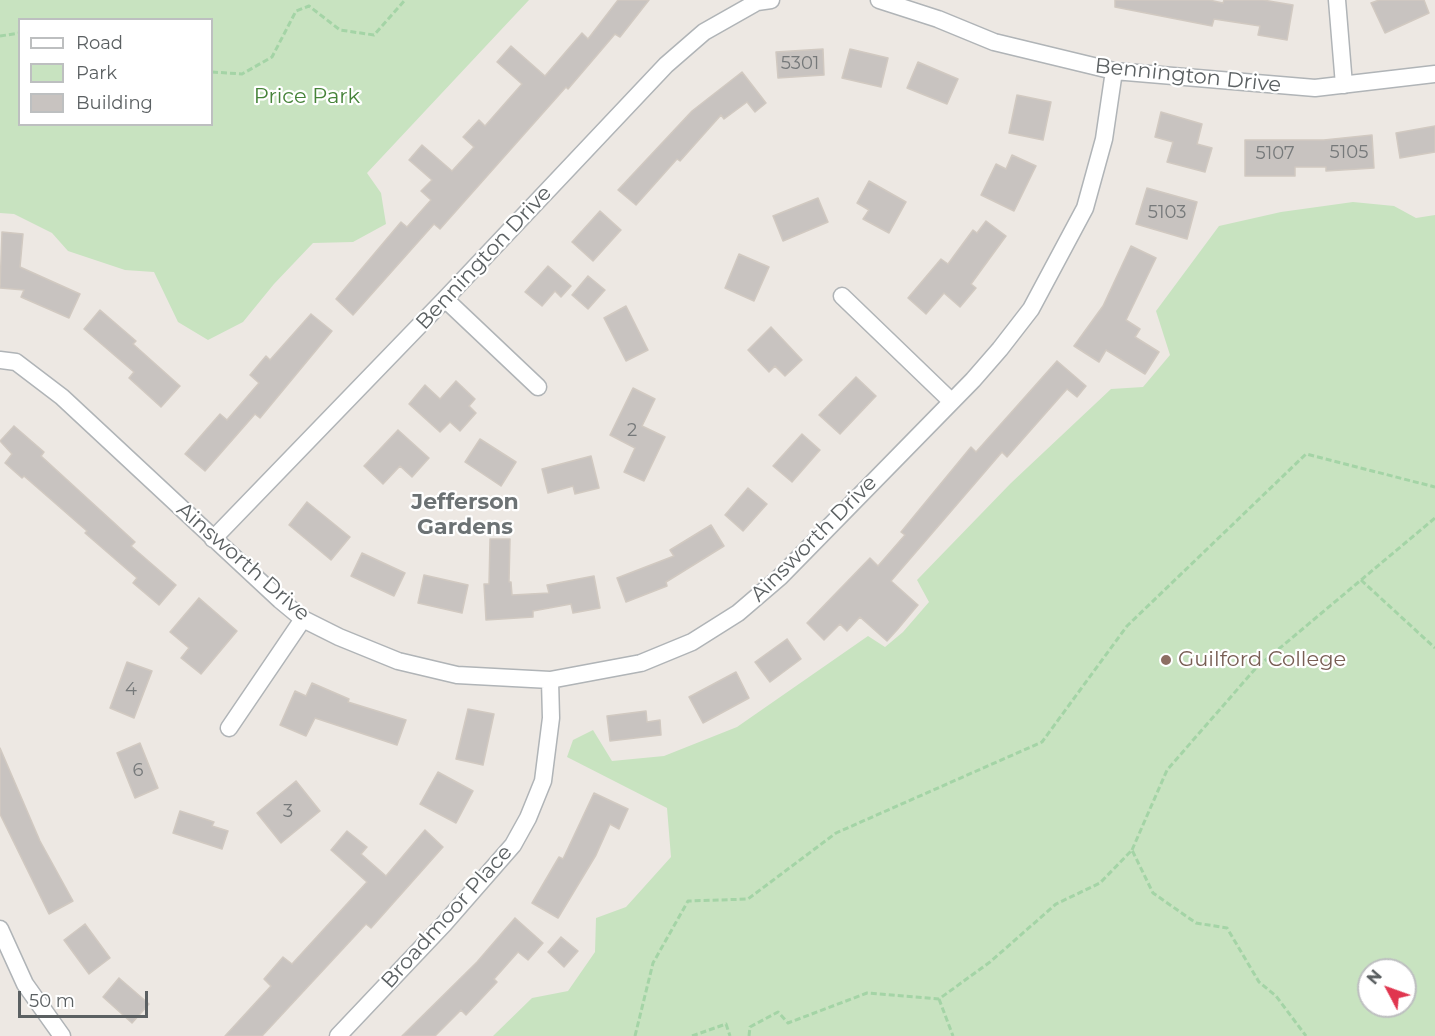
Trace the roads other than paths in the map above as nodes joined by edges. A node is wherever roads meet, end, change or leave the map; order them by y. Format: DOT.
graph roads {
  1 [pos="771,0"];
  2 [pos="879,0"];
  3 [pos="1337,0"];
  4 [pos="1114,71"];
  5 [pos="1435,74"];
  6 [pos="1344,85"];
  7 [pos="842,296"];
  8 [pos="445,299"];
  9 [pos="0,360"];
  10 [pos="538,387"];
  11 [pos="951,401"];
  12 [pos="213,539"];
  13 [pos="303,619"];
  14 [pos="550,680"];
  15 [pos="229,728"];
  16 [pos="0,929"];
  17 [pos="62,1036"];
  18 [pos="338,1036"];
  1 -- 8 [label="street, Bennington Drive"];
  2 -- 4 [label="street, Bennington Drive"];
  3 -- 6 [label="street"];
  4 -- 6 [label="street, Bennington Drive"];
  4 -- 11 [label="street, Ainsworth Drive"];
  5 -- 6 [label="street, Bennington Drive"];
  7 -- 11 [label="street"];
  8 -- 10 [label="street"];
  8 -- 12 [label="street, Bennington Drive"];
  9 -- 12 [label="street, Ainsworth Drive"];
  11 -- 14 [label="street, Ainsworth Drive"];
  12 -- 13 [label="street, Ainsworth Drive"];
  13 -- 14 [label="street, Ainsworth Drive"];
  13 -- 15 [label="street"];
  14 -- 18 [label="street, Broadmoor Place"];
  16 -- 17 [label="street"];
}
